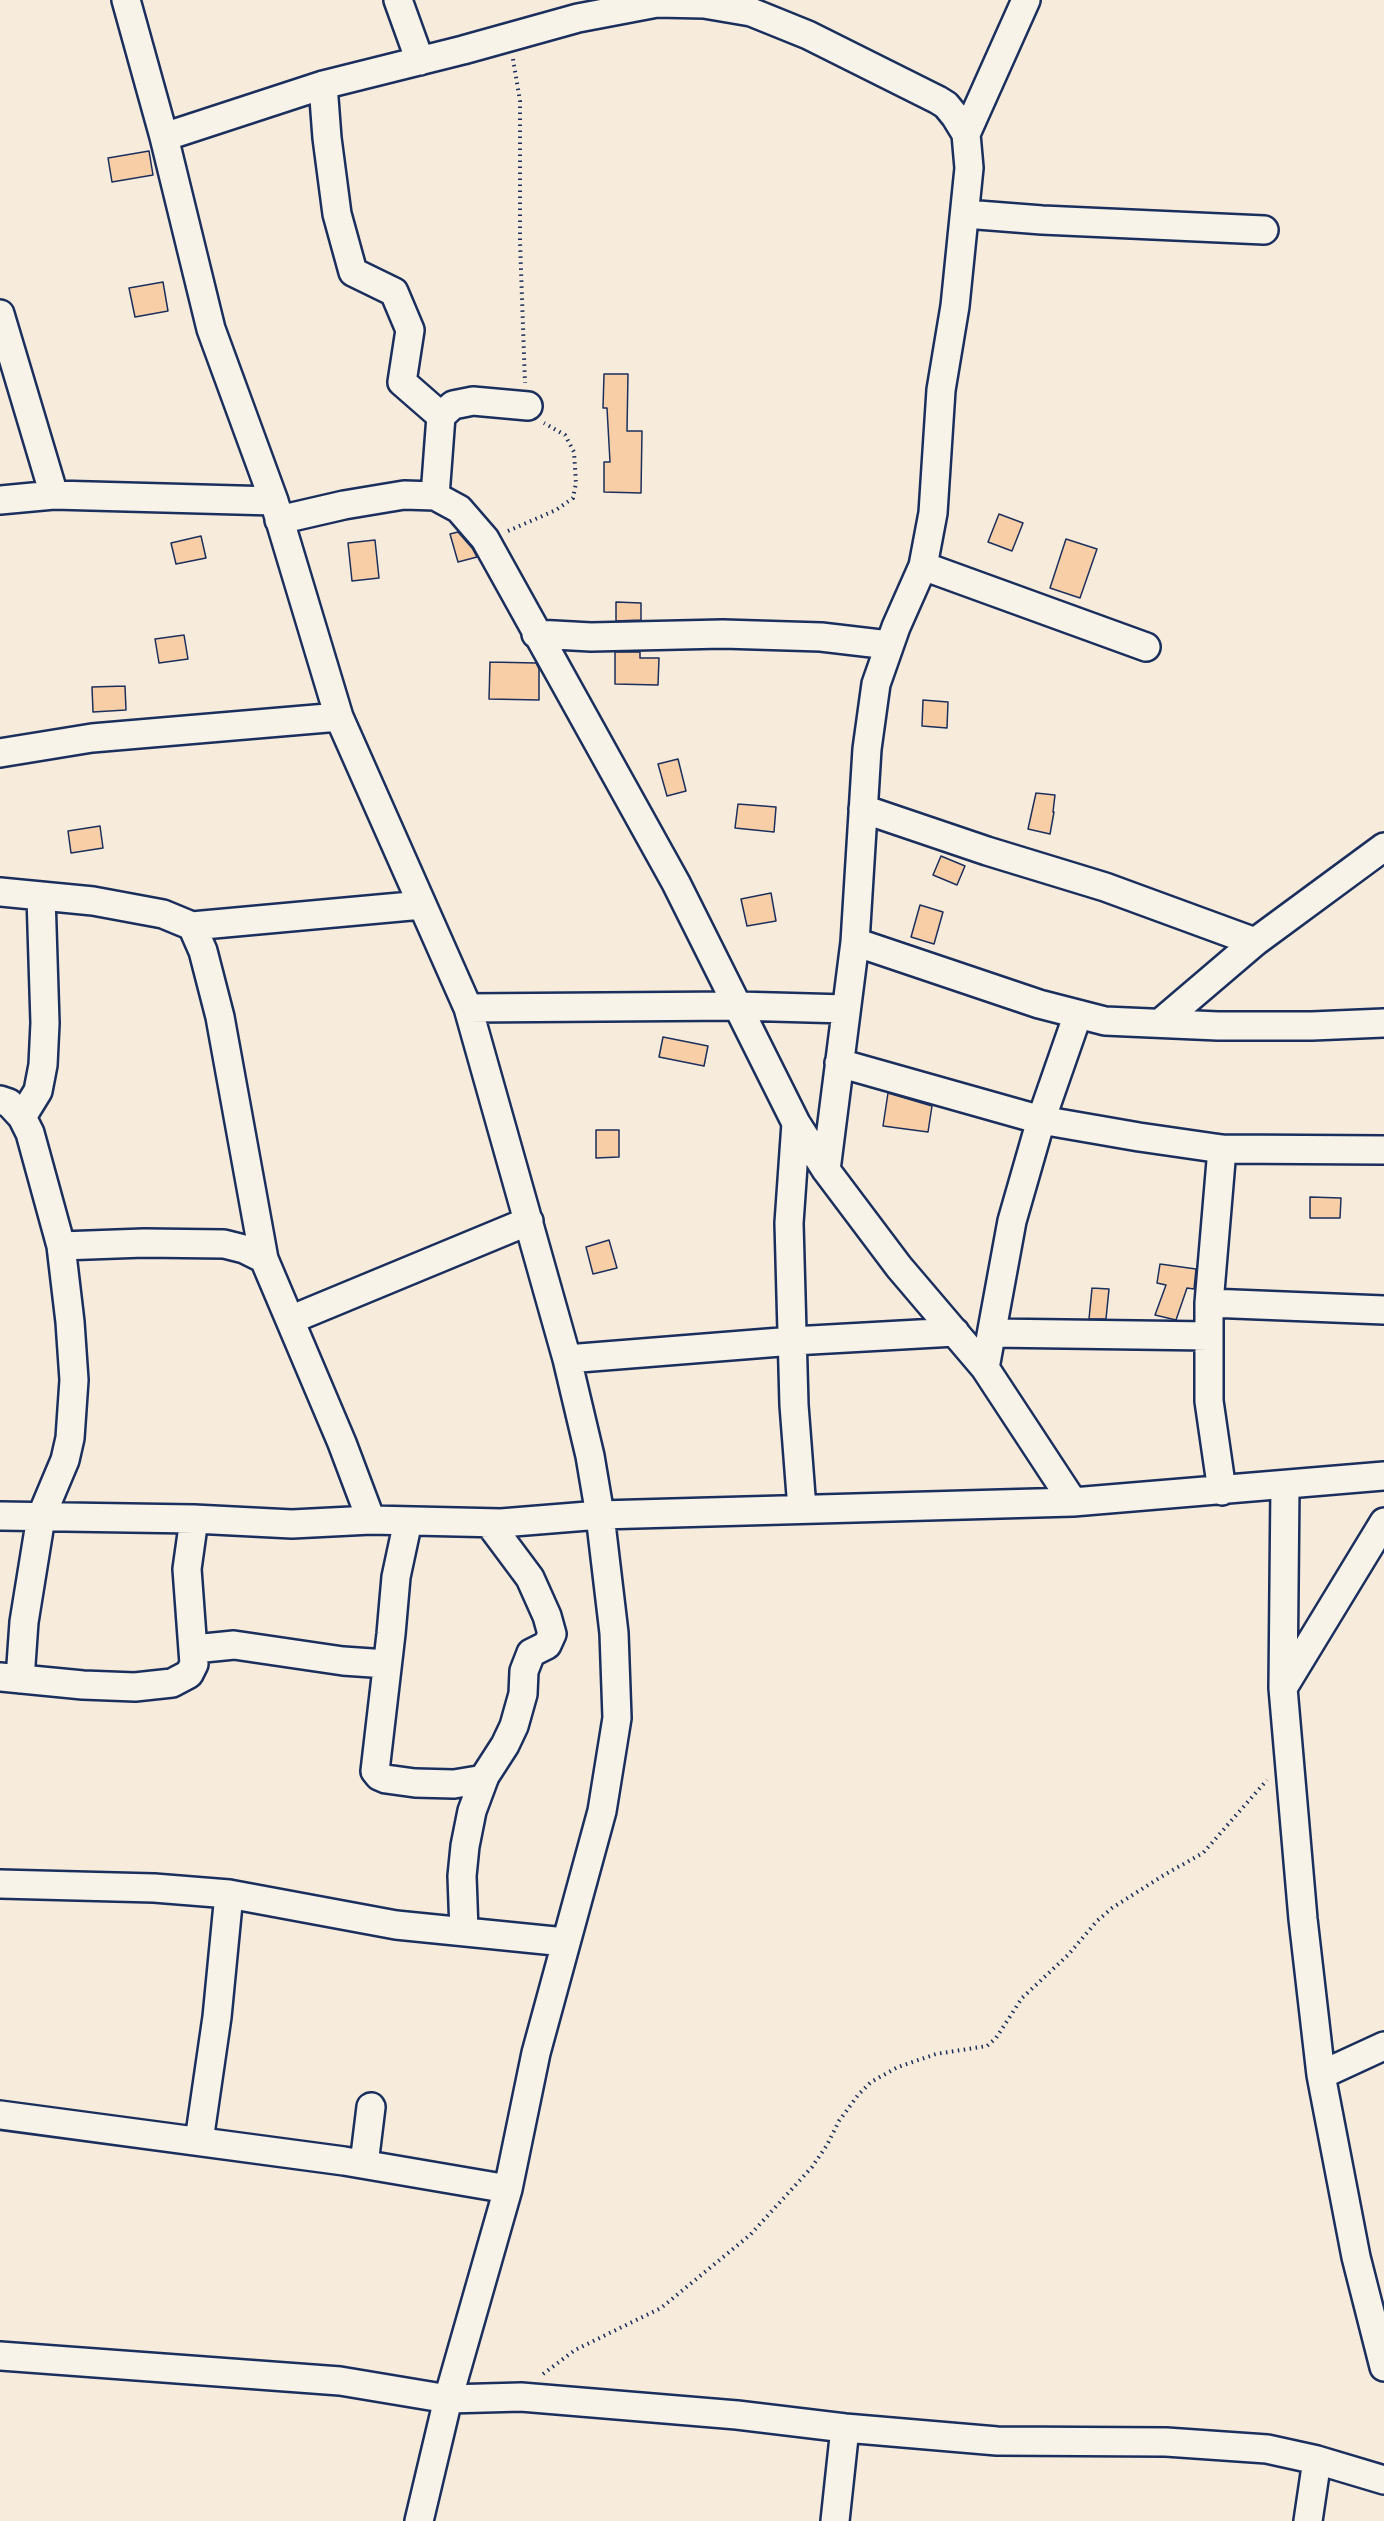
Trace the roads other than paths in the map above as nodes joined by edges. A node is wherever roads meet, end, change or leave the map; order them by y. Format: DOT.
graph roads {
  1 [pos="126,0"];
  2 [pos="398,0"];
  3 [pos="1026,0"];
  4 [pos="753,6"];
  5 [pos="574,9"];
  6 [pos="420,62"];
  7 [pos="323,85"];
  8 [pos="966,134"];
  9 [pos="164,137"];
  10 [pos="966,214"];
  11 [pos="1264,230"];
  12 [pos="0,314"];
  13 [pos="528,406"];
  14 [pos="441,416"];
  15 [pos="54,495"];
  16 [pos="435,496"];
  17 [pos="0,500"];
  18 [pos="276,511"];
  19 [pos="922,566"];
  20 [pos="536,634"];
  21 [pos="890,645"];
  22 [pos="1146,647"];
  23 [pos="339,717"];
  24 [pos="0,753"];
  25 [pos="863,809"];
  26 [pos="1384,847"];
  27 [pos="0,892"];
  28 [pos="41,896"];
  29 [pos="422,905"];
  30 [pos="192,926"];
  31 [pos="855,942"];
  32 [pos="1255,942"];
  33 [pos="737,1006"];
  34 [pos="468,1008"];
  35 [pos="846,1009"];
  36 [pos="1078,1014"];
  37 [pos="1160,1023"];
  38 [pos="1384,1023"];
  39 [pos="839,1063"];
  40 [pos="0,1100"];
  41 [pos="22,1117"];
  42 [pos="1041,1120"];
  43 [pos="796,1124"];
  44 [pos="1222,1149"];
  45 [pos="1384,1150"];
  46 [pos="826,1170"];
  47 [pos="529,1221"];
  48 [pos="61,1246"];
  49 [pos="264,1259"];
  50 [pos="1209,1303"];
  51 [pos="1384,1310"];
  52 [pos="290,1320"];
  53 [pos="955,1332"];
  54 [pos="992,1333"];
  55 [pos="1209,1336"];
  56 [pos="793,1341"];
  57 [pos="567,1359"];
  58 [pos="985,1368"];
  59 [pos="1384,1476"];
  60 [pos="1285,1485"];
  61 [pos="1222,1491"];
  62 [pos="1072,1502"];
  63 [pos="801,1509"];
  64 [pos="600,1515"];
  65 [pos="0,1516"];
  66 [pos="41,1517"];
  67 [pos="194,1519"];
  68 [pos="371,1520"];
  69 [pos="408,1521"];
  70 [pos="1384,1522"];
  71 [pos="489,1523"];
  72 [pos="194,1649"];
  73 [pos="387,1664"];
  74 [pos="10,1678"];
  75 [pos="1283,1688"];
  76 [pos="484,1779"];
  77 [pos="0,1884"];
  78 [pos="229,1894"];
  79 [pos="464,1931"];
  80 [pos="565,1941"];
  81 [pos="1384,2046"];
  82 [pos="1321,2074"];
  83 [pos="371,2107"];
  84 [pos="0,2115"];
  85 [pos="199,2140"];
  86 [pos="364,2164"];
  87 [pos="508,2190"];
  88 [pos="0,2356"];
  89 [pos="1384,2367"];
  90 [pos="448,2399"];
  91 [pos="846,2428"];
  92 [pos="1317,2460"];
  93 [pos="1384,2480"];
  94 [pos="419,2521"];
  95 [pos="835,2521"];
  96 [pos="1308,2521"];
  1 -- 9 [label="street"];
  2 -- 6 [label="street"];
  3 -- 8 [label="street"];
  4 -- 5 [label="street"];
  4 -- 8 [label="street"];
  5 -- 6 [label="street"];
  6 -- 7 [label="street"];
  7 -- 9 [label="street"];
  7 -- 14 [label="street"];
  8 -- 10 [label="street"];
  9 -- 18 [label="street"];
  10 -- 11 [label="street"];
  10 -- 19 [label="street"];
  12 -- 15 [label="street"];
  13 -- 14 [label="street"];
  14 -- 16 [label="street"];
  15 -- 17 [label="street"];
  15 -- 18 [label="street"];
  16 -- 18 [label="street"];
  16 -- 20 [label="street"];
  18 -- 23 [label="street"];
  19 -- 21 [label="street"];
  19 -- 22 [label="street"];
  20 -- 21 [label="street"];
  20 -- 33 [label="street"];
  21 -- 25 [label="street"];
  23 -- 24 [label="street"];
  23 -- 29 [label="street"];
  25 -- 31 [label="street"];
  25 -- 32 [label="street"];
  26 -- 32 [label="street"];
  27 -- 28 [label="street"];
  28 -- 30 [label="street"];
  28 -- 41 [label="street"];
  29 -- 30 [label="street"];
  29 -- 34 [label="street"];
  30 -- 49 [label="street"];
  31 -- 35 [label="street"];
  31 -- 36 [label="street"];
  32 -- 37 [label="street"];
  33 -- 34 [label="street"];
  33 -- 35 [label="street"];
  33 -- 43 [label="street"];
  34 -- 47 [label="street"];
  35 -- 39 [label="street"];
  36 -- 37 [label="street"];
  36 -- 42 [label="street"];
  37 -- 38 [label="street"];
  39 -- 42 [label="street"];
  39 -- 46 [label="street"];
  40 -- 41 [label="street"];
  41 -- 48 [label="street"];
  42 -- 44 [label="street"];
  42 -- 54 [label="street"];
  43 -- 46 [label="street"];
  43 -- 56 [label="street"];
  44 -- 45 [label="street"];
  44 -- 50 [label="street"];
  46 -- 53 [label="street"];
  47 -- 52 [label="street"];
  47 -- 57 [label="street"];
  48 -- 49 [label="street"];
  48 -- 66 [label="street"];
  49 -- 52 [label="street"];
  50 -- 51 [label="street"];
  50 -- 55 [label="street"];
  52 -- 68 [label="street"];
  53 -- 56 [label="street"];
  53 -- 58 [label="street"];
  54 -- 55 [label="street"];
  54 -- 58 [label="street"];
  55 -- 61 [label="street"];
  56 -- 57 [label="street"];
  56 -- 63 [label="street"];
  57 -- 64 [label="street"];
  58 -- 62 [label="street"];
  59 -- 60 [label="street"];
  60 -- 61 [label="street"];
  60 -- 75 [label="street"];
  61 -- 62 [label="street"];
  62 -- 63 [label="street"];
  63 -- 64 [label="street"];
  64 -- 71 [label="street"];
  64 -- 80 [label="street"];
  65 -- 66 [label="street"];
  66 -- 67 [label="street"];
  66 -- 74 [label="street"];
  67 -- 68 [label="street"];
  67 -- 72 [label="street"];
  68 -- 69 [label="street"];
  69 -- 71 [label="street"];
  69 -- 73 [label="street"];
  70 -- 75 [label="street"];
  71 -- 76 [label="street"];
  72 -- 73 [label="street"];
  72 -- 74 [label="street"];
  73 -- 76 [label="street"];
  75 -- 82 [label="street"];
  76 -- 79 [label="street"];
  77 -- 78 [label="street"];
  78 -- 79 [label="street"];
  78 -- 85 [label="street"];
  79 -- 80 [label="street"];
  80 -- 87 [label="street"];
  81 -- 82 [label="street"];
  82 -- 89 [label="street"];
  83 -- 86 [label="street"];
  84 -- 85 [label="street"];
  85 -- 86 [label="street"];
  86 -- 87 [label="street"];
  87 -- 90 [label="street"];
  88 -- 90 [label="street"];
  90 -- 91 [label="street"];
  90 -- 94 [label="street"];
  91 -- 92 [label="street"];
  91 -- 95 [label="street"];
  92 -- 93 [label="street"];
  92 -- 96 [label="street"];
}
